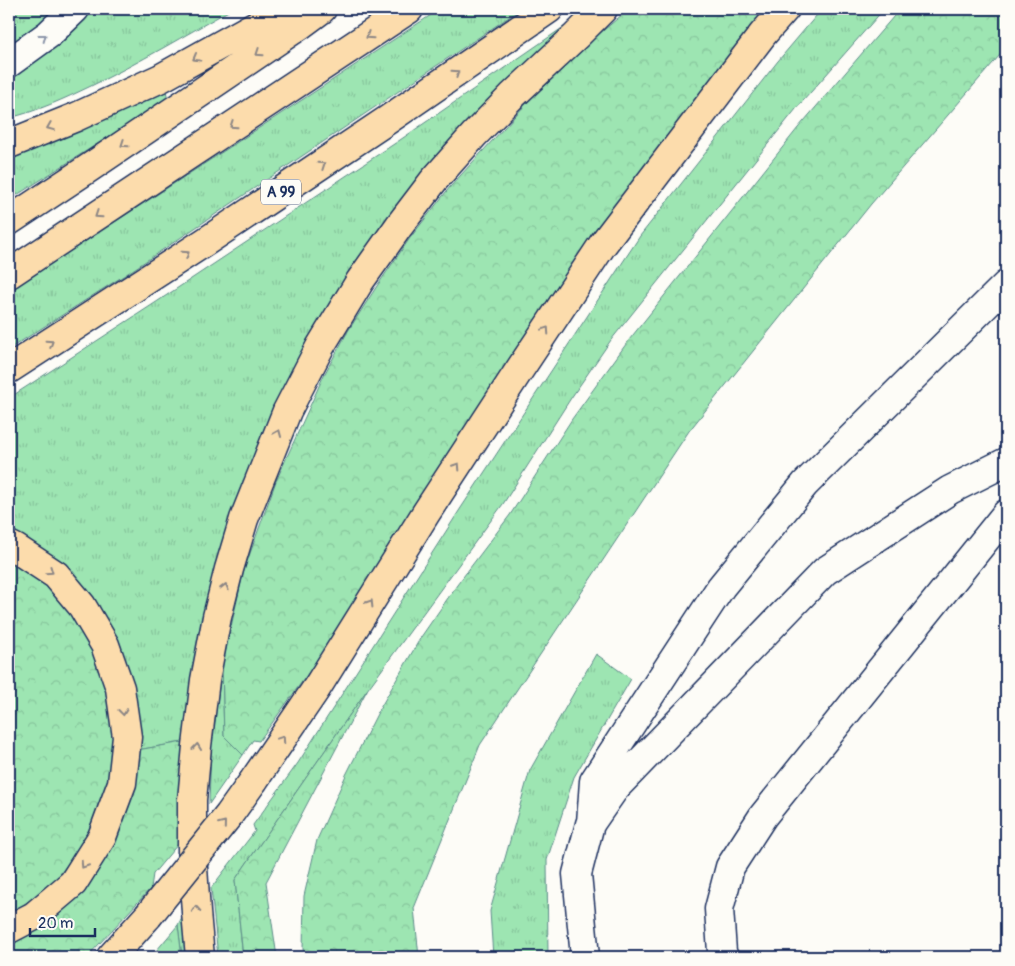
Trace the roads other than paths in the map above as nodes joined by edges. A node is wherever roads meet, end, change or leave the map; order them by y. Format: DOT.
graph roads {
  1 [pos="75,9"];
  2 [pos="285,9"];
  3 [pos="322,9"];
  4 [pos="409,9"];
  5 [pos="549,9"];
  6 [pos="603,9"];
  7 [pos="785,9"];
  8 [pos="9,63"];
  9 [pos="9,144"];
  10 [pos="9,220"];
  11 [pos="9,274"];
  12 [pos="1006,285"];
  13 [pos="9,369"];
  14 [pos="1006,462"];
  15 [pos="1006,514"];
  16 [pos="9,545"];
  17 [pos="590,824"];
  18 [pos="9,929"];
  19 [pos="110,957"];
  20 [pos="200,957"];
  21 [pos="585,957"];
  22 [pos="724,957"];
  8 -- 1 [label="street, one-way"];
  2 -- 9 [label="highway, one-way"];
  3 -- 10 [label="highway, one-way"];
  4 -- 11 [label="highway, one-way"];
  13 -- 5 [label="highway, A 99, one-way"];
  20 -- 6 [label="highway, one-way"];
  19 -- 7 [label="highway, one-way, bridge"];
  12 -- 17 [label="street"];
  14 -- 17 [label="street"];
  15 -- 22 [label="street"];
  16 -- 18 [label="highway, one-way"];
  17 -- 21 [label="street"];
}
